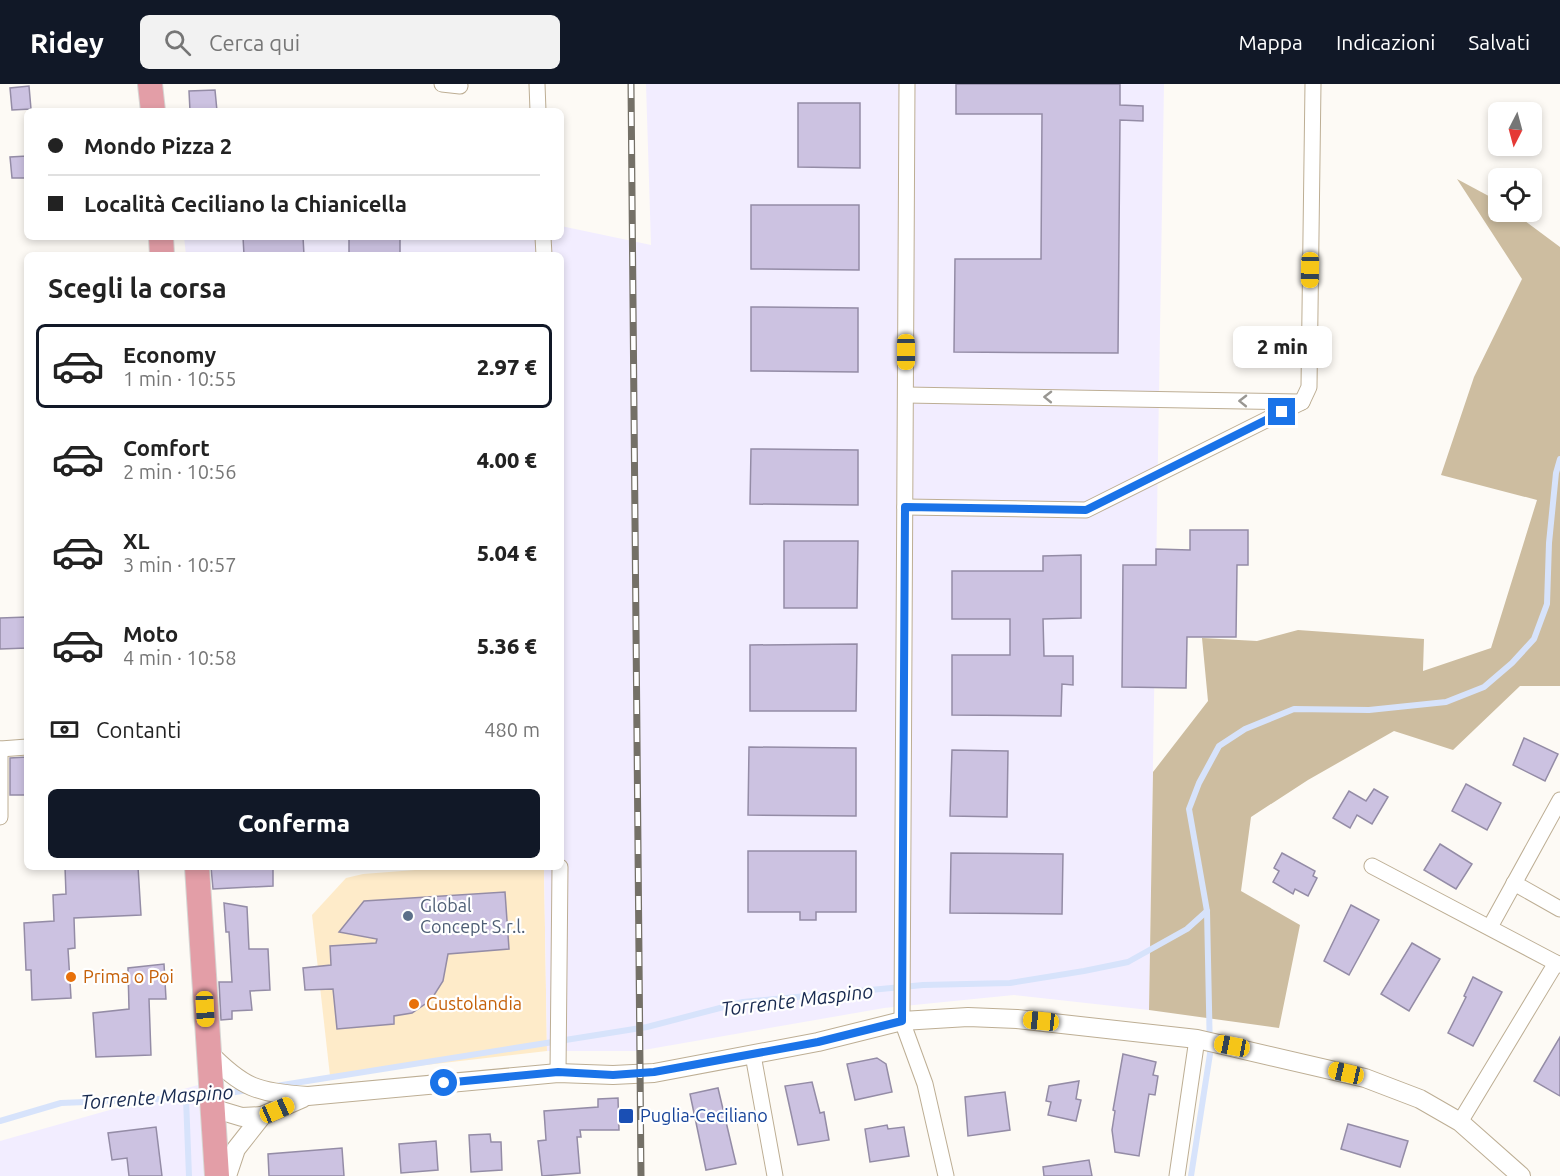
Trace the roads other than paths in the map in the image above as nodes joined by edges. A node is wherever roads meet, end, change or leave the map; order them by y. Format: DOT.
graph roads {
  1 [pos="150,84"];
  2 [pos="442,84"];
  3 [pos="537,84"];
  4 [pos="907,84"];
  5 [pos="1313,84"];
  6 [pos="460,86"];
  7 [pos="153,108"];
  8 [pos="538,108"];
  9 [pos="906,395"];
  10 [pos="1302,402"];
  11 [pos="905,507"];
  12 [pos="24,747"];
  13 [pos="0,749"];
  14 [pos="1560,800"];
  15 [pos="0,818"];
  16 [pos="1372,866"];
  17 [pos="196,870"];
  18 [pos="560,870"];
  19 [pos="1514,884"];
  20 [pos="1560,909"];
  21 [pos="1490,927"];
  22 [pos="1558,964"];
  23 [pos="902,1021"];
  24 [pos="1197,1040"];
  25 [pos="208,1052"];
  26 [pos="753,1054"];
  27 [pos="558,1072"];
  28 [pos="308,1096"];
  29 [pos="212,1108"];
  30 [pos="262,1116"];
  31 [pos="1460,1122"];
  32 [pos="217,1176"];
  33 [pos="227,1176"];
  34 [pos="775,1176"];
  35 [pos="946,1176"];
  36 [pos="1176,1176"];
  37 [pos="1521,1176"];
  1 -- 7 [label="main road"];
  2 -- 6 [label="street"];
  3 -- 8 [label="street"];
  4 -- 9 [label="street"];
  5 -- 10 [label="street"];
  10 -- 9 [label="street, one-way"];
  9 -- 11 [label="street"];
  10 -- 11 [label="street"];
  11 -- 23 [label="street"];
  12 -- 13 [label="street"];
  13 -- 15 [label="street"];
  14 -- 19 [label="street"];
  16 -- 21 [label="street"];
  17 -- 25 [label="main road"];
  18 -- 27 [label="street"];
  19 -- 20 [label="street"];
  19 -- 21 [label="street"];
  21 -- 22 [label="street"];
  22 -- 31 [label="street"];
  23 -- 24 [label="street"];
  23 -- 26 [label="street"];
  23 -- 35 [label="street"];
  24 -- 31 [label="street"];
  24 -- 36 [label="street"];
  25 -- 28 [label="street"];
  25 -- 29 [label="main road"];
  26 -- 27 [label="street"];
  26 -- 34 [label="street"];
  27 -- 28 [label="street"];
  28 -- 30 [label="street"];
  29 -- 30 [label="street"];
  29 -- 32 [label="main road"];
  30 -- 33 [label="street"];
  31 -- 37 [label="street"];
}
